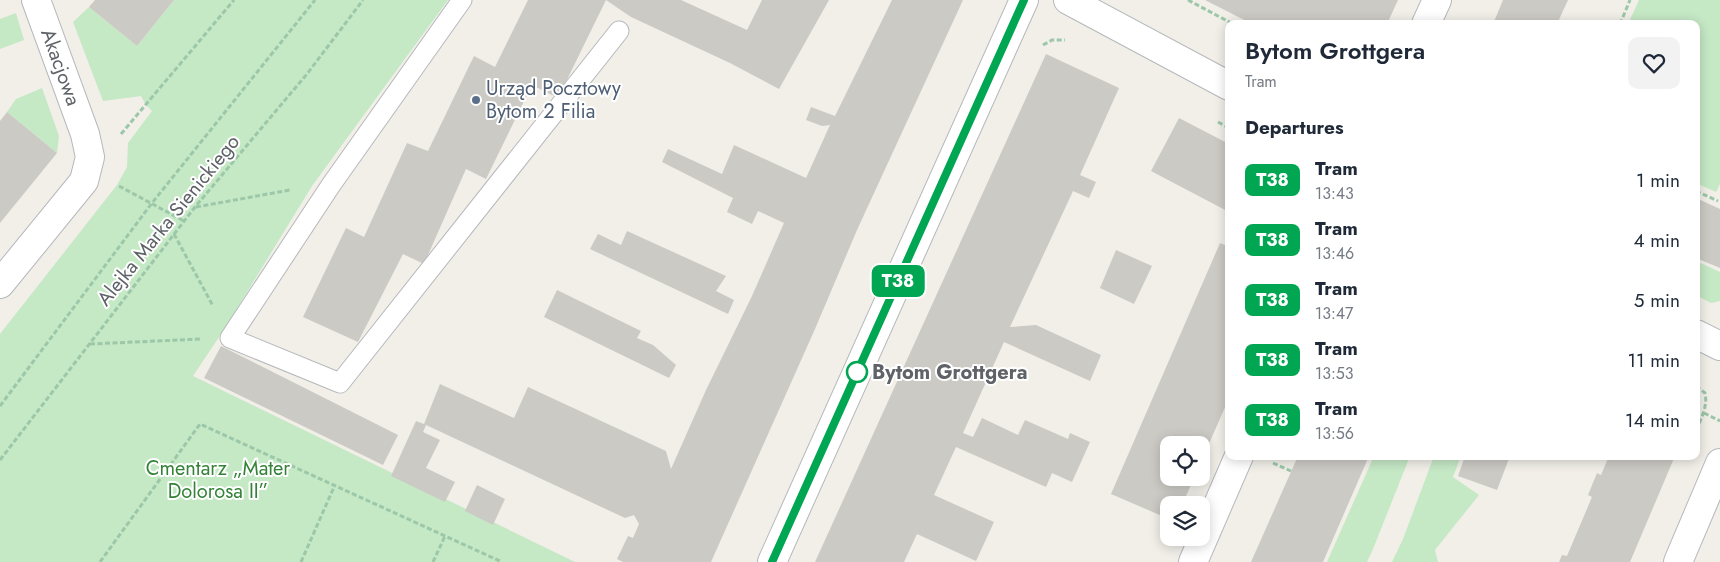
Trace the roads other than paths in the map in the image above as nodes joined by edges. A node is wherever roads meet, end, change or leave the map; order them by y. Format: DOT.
graph roads {
  1 [pos="36,0"];
  2 [pos="462,0"];
  3 [pos="1024,0"];
  4 [pos="1068,0"];
  5 [pos="1437,0"];
  6 [pos="1428,20"];
  7 [pos="619,31"];
  8 [pos="1225,84"];
  9 [pos="0,284"];
  10 [pos="1700,336"];
  11 [pos="1720,346"];
  12 [pos="1237,460"];
  13 [pos="1720,463"];
  14 [pos="772,562"];
  15 [pos="1193,562"];
  16 [pos="1678,562"];
  1 -- 9 [label="street, Akacjowa"];
  2 -- 7 [label="lane"];
  3 -- 14 [label="street"];
  4 -- 8 [label="street"];
  5 -- 6 [label="street"];
  10 -- 11 [label="street"];
  12 -- 15 [label="street"];
  13 -- 16 [label="street"];
}
